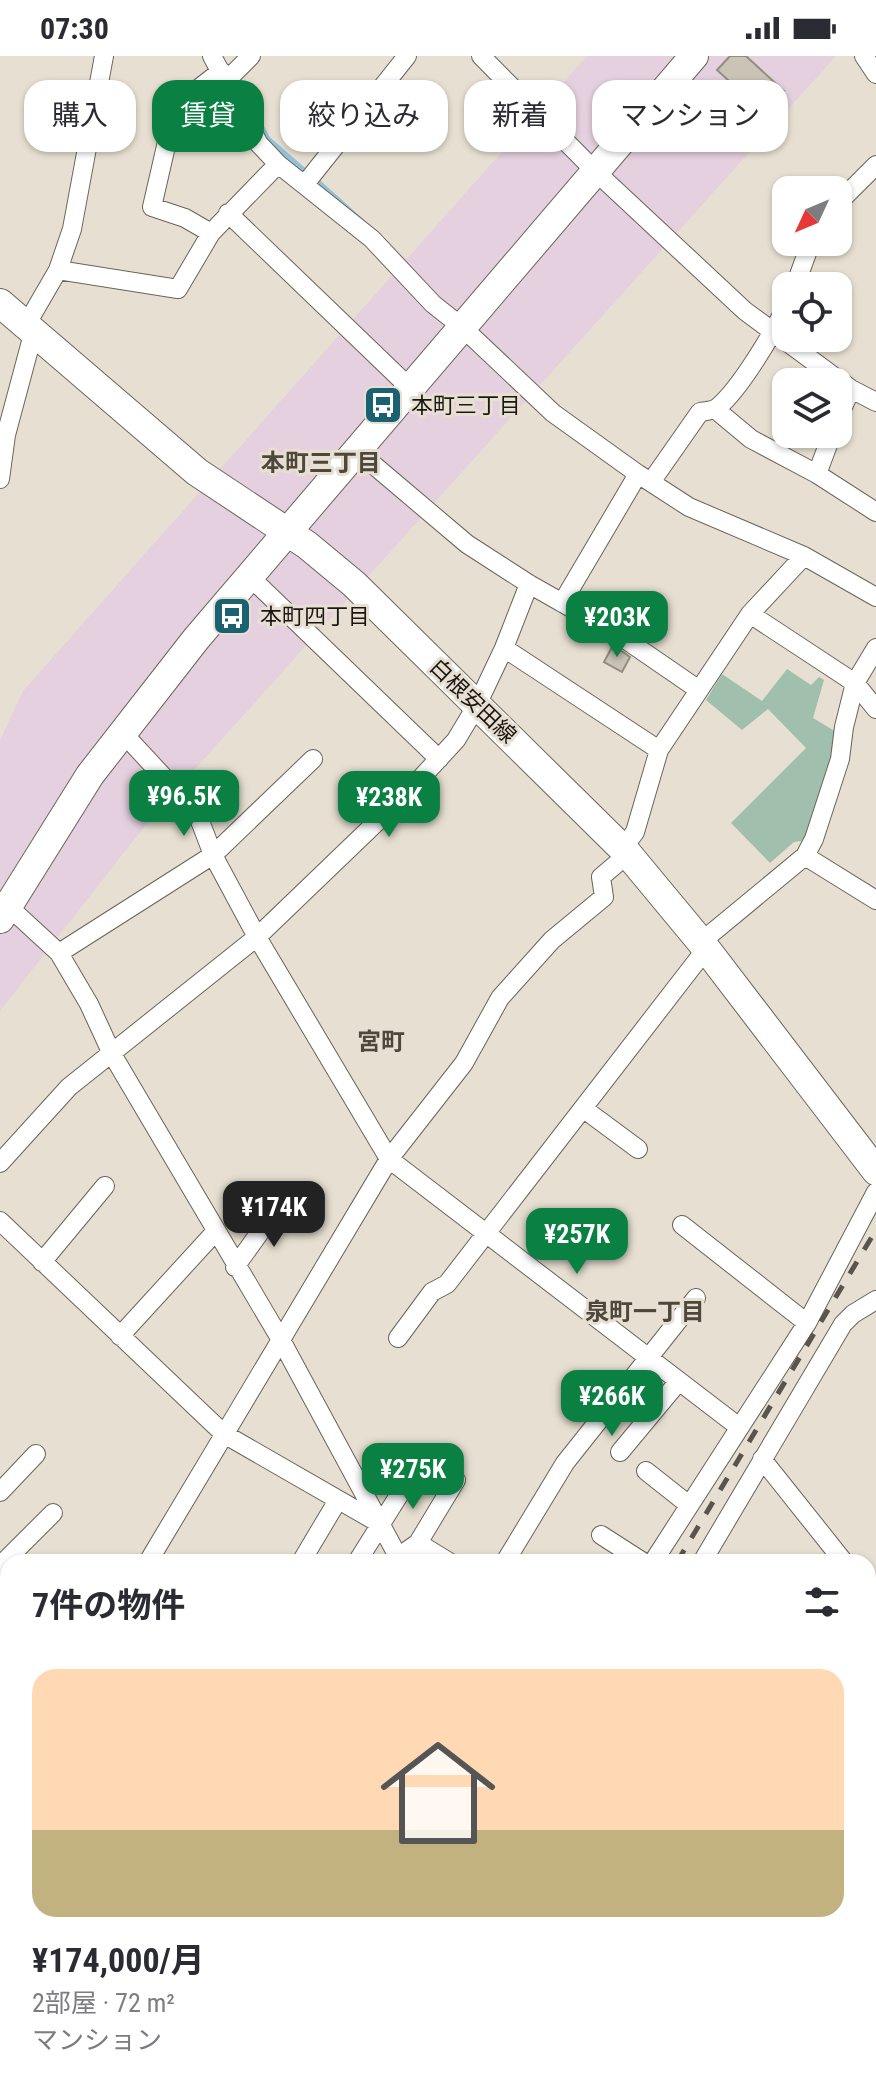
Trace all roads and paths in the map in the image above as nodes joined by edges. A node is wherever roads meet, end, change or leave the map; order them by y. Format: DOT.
graph roads {
  1 [pos="104,56"];
  2 [pos="251,56"];
  3 [pos="407,56"];
  4 [pos="481,56"];
  5 [pos="694,56"];
  6 [pos="864,56"];
  7 [pos="220,69"];
  8 [pos="876,74"];
  9 [pos="278,164"];
  10 [pos="876,165"];
  11 [pos="595,171"];
  12 [pos="305,184"];
  13 [pos="852,189"];
  14 [pos="228,213"];
  15 [pos="211,233"];
  16 [pos="58,270"];
  17 [pos="0,303"];
  18 [pos="462,327"];
  19 [pos="29,330"];
  20 [pos="772,333"];
  21 [pos="799,352"];
  22 [pos="821,368"];
  23 [pos="410,388"];
  24 [pos="852,390"];
  25 [pos="876,402"];
  26 [pos="715,409"];
  27 [pos="827,448"];
  28 [pos="356,450"];
  29 [pos="817,474"];
  30 [pos="644,478"];
  31 [pos="0,479"];
  32 [pos="876,512"];
  33 [pos="286,532"];
  34 [pos="804,556"];
  35 [pos="249,576"];
  36 [pos="529,584"];
  37 [pos="876,597"];
  38 [pos="562,603"];
  39 [pos="750,614"];
  40 [pos="504,648"];
  41 [pos="876,648"];
  42 [pos="855,683"];
  43 [pos="699,690"];
  44 [pos="477,705"];
  45 [pos="876,709"];
  46 [pos="122,732"];
  47 [pos="659,750"];
  48 [pos="313,759"];
  49 [pos="439,759"];
  50 [pos="626,851"];
  51 [pos="213,855"];
  52 [pos="805,856"];
  53 [pos="876,900"];
  54 [pos="5,913"];
  55 [pos="257,937"];
  56 [pos="703,946"];
  57 [pos="59,953"];
  58 [pos="112,1054"];
  59 [pos="584,1109"];
  60 [pos="638,1149"];
  61 [pos="389,1159"];
  62 [pos="0,1163"];
  63 [pos="876,1171"];
  64 [pos="105,1186"];
  65 [pos="876,1192"];
  66 [pos="278,1207"];
  67 [pos="0,1221"];
  68 [pos="682,1225"];
  69 [pos="216,1231"];
  70 [pos="486,1232"];
  71 [pos="42,1262"];
  72 [pos="235,1267"];
  73 [pos="696,1298"];
  74 [pos="876,1300"];
  75 [pos="807,1323"];
  76 [pos="120,1336"];
  77 [pos="398,1338"];
  78 [pos="281,1340"];
  79 [pos="649,1358"];
  80 [pos="679,1381"];
  81 [pos="739,1427"];
  82 [pos="224,1434"];
  83 [pos="620,1452"];
  84 [pos="36,1454"];
  85 [pos="762,1459"];
  86 [pos="646,1471"];
  87 [pos="411,1476"];
  88 [pos="456,1480"];
  89 [pos="0,1492"];
  90 [pos="338,1500"];
  91 [pos="689,1505"];
  92 [pos="53,1513"];
  93 [pos="380,1524"];
  94 [pos="601,1535"];
  95 [pos="418,1543"];
  96 [pos="12,1554"];
  97 [pos="153,1554"];
  98 [pos="306,1554"];
  99 [pos="362,1554"];
  100 [pos="396,1554"];
  101 [pos="405,1554"];
  102 [pos="436,1554"];
  103 [pos="510,1554"];
  104 [pos="631,1554"];
  105 [pos="658,1554"];
  106 [pos="707,1554"];
  107 [pos="838,1554"];
  1 -- 16 [label="street"];
  2 -- 7 [label="street"];
  3 -- 12 [label="street"];
  4 -- 11 [label="street"];
  5 -- 11 [label="main road"];
  6 -- 8 [label="street"];
  7 -- 9 [label="street"];
  7 -- 15 [label="street"];
  9 -- 12 [label="street"];
  9 -- 14 [label="street"];
  10 -- 13 [label="street"];
  11 -- 18 [label="main road"];
  11 -- 20 [label="street"];
  12 -- 18 [label="street"];
  14 -- 15 [label="street"];
  14 -- 23 [label="street"];
  15 -- 16 [label="street"];
  16 -- 19 [label="street"];
  17 -- 19 [label="main road, 白根安田線"];
  18 -- 23 [label="main road"];
  18 -- 30 [label="street"];
  19 -- 31 [label="street"];
  19 -- 33 [label="main road, 白根安田線"];
  20 -- 26 [label="street"];
  21 -- 22 [label="street"];
  23 -- 28 [label="main road"];
  24 -- 25 [label="street"];
  26 -- 29 [label="street"];
  26 -- 30 [label="street"];
  27 -- 29 [label="street"];
  28 -- 33 [label="main road"];
  28 -- 36 [label="street"];
  29 -- 32 [label="street"];
  30 -- 34 [label="street"];
  30 -- 38 [label="street"];
  33 -- 35 [label="main road"];
  33 -- 44 [label="main road, 白根安田線"];
  34 -- 37 [label="street"];
  34 -- 39 [label="street"];
  35 -- 46 [label="main road"];
  35 -- 49 [label="street"];
  36 -- 38 [label="street"];
  36 -- 40 [label="street"];
  38 -- 43 [label="street"];
  39 -- 42 [label="street"];
  39 -- 43 [label="street"];
  40 -- 44 [label="street"];
  40 -- 47 [label="street"];
  41 -- 42 [label="street"];
  42 -- 45 [label="street"];
  42 -- 52 [label="street"];
  43 -- 47 [label="street"];
  44 -- 49 [label="street"];
  44 -- 50 [label="main road, 白根安田線"];
  46 -- 51 [label="street"];
  46 -- 54 [label="main road"];
  47 -- 50 [label="street"];
  48 -- 51 [label="street"];
  49 -- 55 [label="street"];
  50 -- 56 [label="main road, 白根安田線"];
  50 -- 61 [label="street"];
  51 -- 55 [label="street"];
  51 -- 57 [label="street"];
  52 -- 53 [label="street"];
  52 -- 56 [label="street"];
  54 -- 57 [label="street"];
  55 -- 58 [label="street"];
  55 -- 61 [label="street"];
  56 -- 59 [label="street"];
  56 -- 63 [label="main road, 白根安田線"];
  57 -- 58 [label="street"];
  58 -- 62 [label="street"];
  58 -- 69 [label="street"];
  59 -- 60 [label="street"];
  59 -- 70 [label="street"];
  61 -- 70 [label="street"];
  61 -- 78 [label="street"];
  64 -- 71 [label="street"];
  65 -- 75 [label="street"];
  66 -- 72 [label="street"];
  67 -- 71 [label="street"];
  68 -- 75 [label="street"];
  69 -- 72 [label="street"];
  69 -- 76 [label="street"];
  70 -- 77 [label="street"];
  70 -- 79 [label="street"];
  71 -- 76 [label="street"];
  72 -- 78 [label="street"];
  73 -- 79 [label="street"];
  74 -- 85 [label="street"];
  75 -- 81 [label="street"];
  76 -- 82 [label="street"];
  78 -- 82 [label="street"];
  78 -- 93 [label="street"];
  79 -- 80 [label="street"];
  79 -- 103 [label="street"];
  80 -- 81 [label="street"];
  80 -- 83 [label="street"];
  81 -- 91 [label="street"];
  82 -- 90 [label="street"];
  82 -- 97 [label="street"];
  84 -- 89 [label="street"];
  85 -- 106 [label="street"];
  85 -- 107 [label="street"];
  86 -- 91 [label="street"];
  87 -- 93 [label="street"];
  88 -- 95 [label="street"];
  90 -- 93 [label="street"];
  90 -- 98 [label="street"];
  91 -- 105 [label="street"];
  92 -- 96 [label="street"];
  93 -- 99 [label="street"];
  93 -- 100 [label="street"];
  94 -- 104 [label="street"];
  95 -- 101 [label="street"];
  95 -- 102 [label="street"];
}
